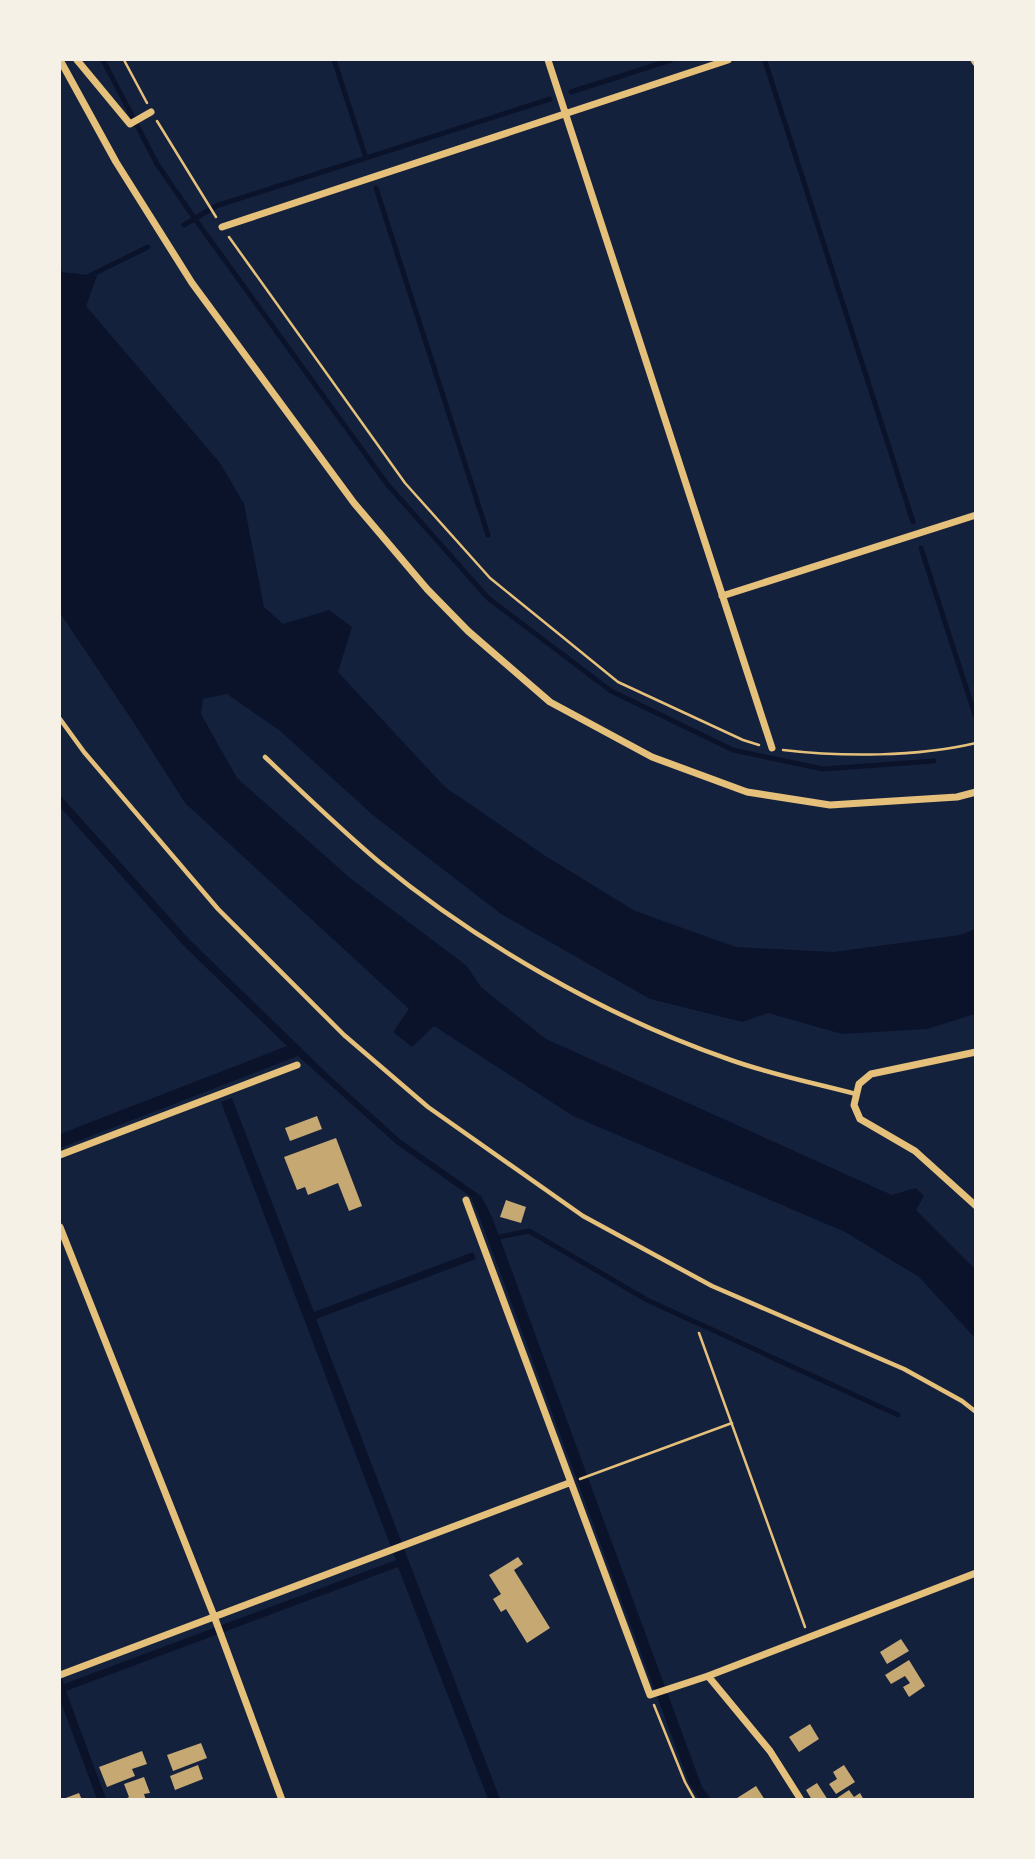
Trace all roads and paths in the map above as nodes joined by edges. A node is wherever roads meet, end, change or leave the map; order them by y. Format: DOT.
graph roads {
  1 [pos="60,60"];
  2 [pos="77,60"];
  3 [pos="124,60"];
  4 [pos="548,60"];
  5 [pos="728,60"];
  6 [pos="151,112"];
  7 [pos="565,113"];
  8 [pos="222,227"];
  9 [pos="975,515"];
  10 [pos="722,596"];
  11 [pos="60,719"];
  12 [pos="975,743"];
  13 [pos="772,748"];
  14 [pos="265,757"];
  15 [pos="975,792"];
  16 [pos="975,1052"];
  17 [pos="297,1065"];
  18 [pos="857,1094"];
  19 [pos="60,1154"];
  20 [pos="466,1200"];
  21 [pos="975,1206"];
  22 [pos="60,1227"];
  23 [pos="699,1334"];
  24 [pos="975,1412"];
  25 [pos="732,1423"];
  26 [pos="592,1475"];
  27 [pos="569,1483"];
  28 [pos="975,1573"];
  29 [pos="214,1616"];
  30 [pos="809,1637"];
  31 [pos="62,1675"];
  32 [pos="708,1676"];
  33 [pos="650,1695"];
  34 [pos="282,1800"];
  35 [pos="695,1800"];
  36 [pos="801,1800"];
  1 -- 15 [label="street"];
  2 -- 6 [label="street"];
  3 -- 6 [label="path"];
  4 -- 7 [label="street"];
  5 -- 7 [label="street"];
  6 -- 8 [label="path"];
  7 -- 8 [label="street"];
  7 -- 10 [label="street"];
  8 -- 13 [label="path"];
  9 -- 10 [label="street"];
  10 -- 13 [label="street"];
  11 -- 24 [label="lane"];
  12 -- 13 [label="path"];
  14 -- 18 [label="lane"];
  16 -- 18 [label="street"];
  17 -- 19 [label="street"];
  18 -- 21 [label="street"];
  20 -- 27 [label="street"];
  22 -- 29 [label="street"];
  23 -- 25 [label="path"];
  25 -- 26 [label="path"];
  25 -- 30 [label="path"];
  27 -- 29 [label="street"];
  27 -- 33 [label="street"];
  28 -- 30 [label="street"];
  29 -- 31 [label="street"];
  29 -- 34 [label="street"];
  30 -- 32 [label="street"];
  32 -- 33 [label="street"];
  32 -- 36 [label="street"];
  33 -- 35 [label="path"];
}
